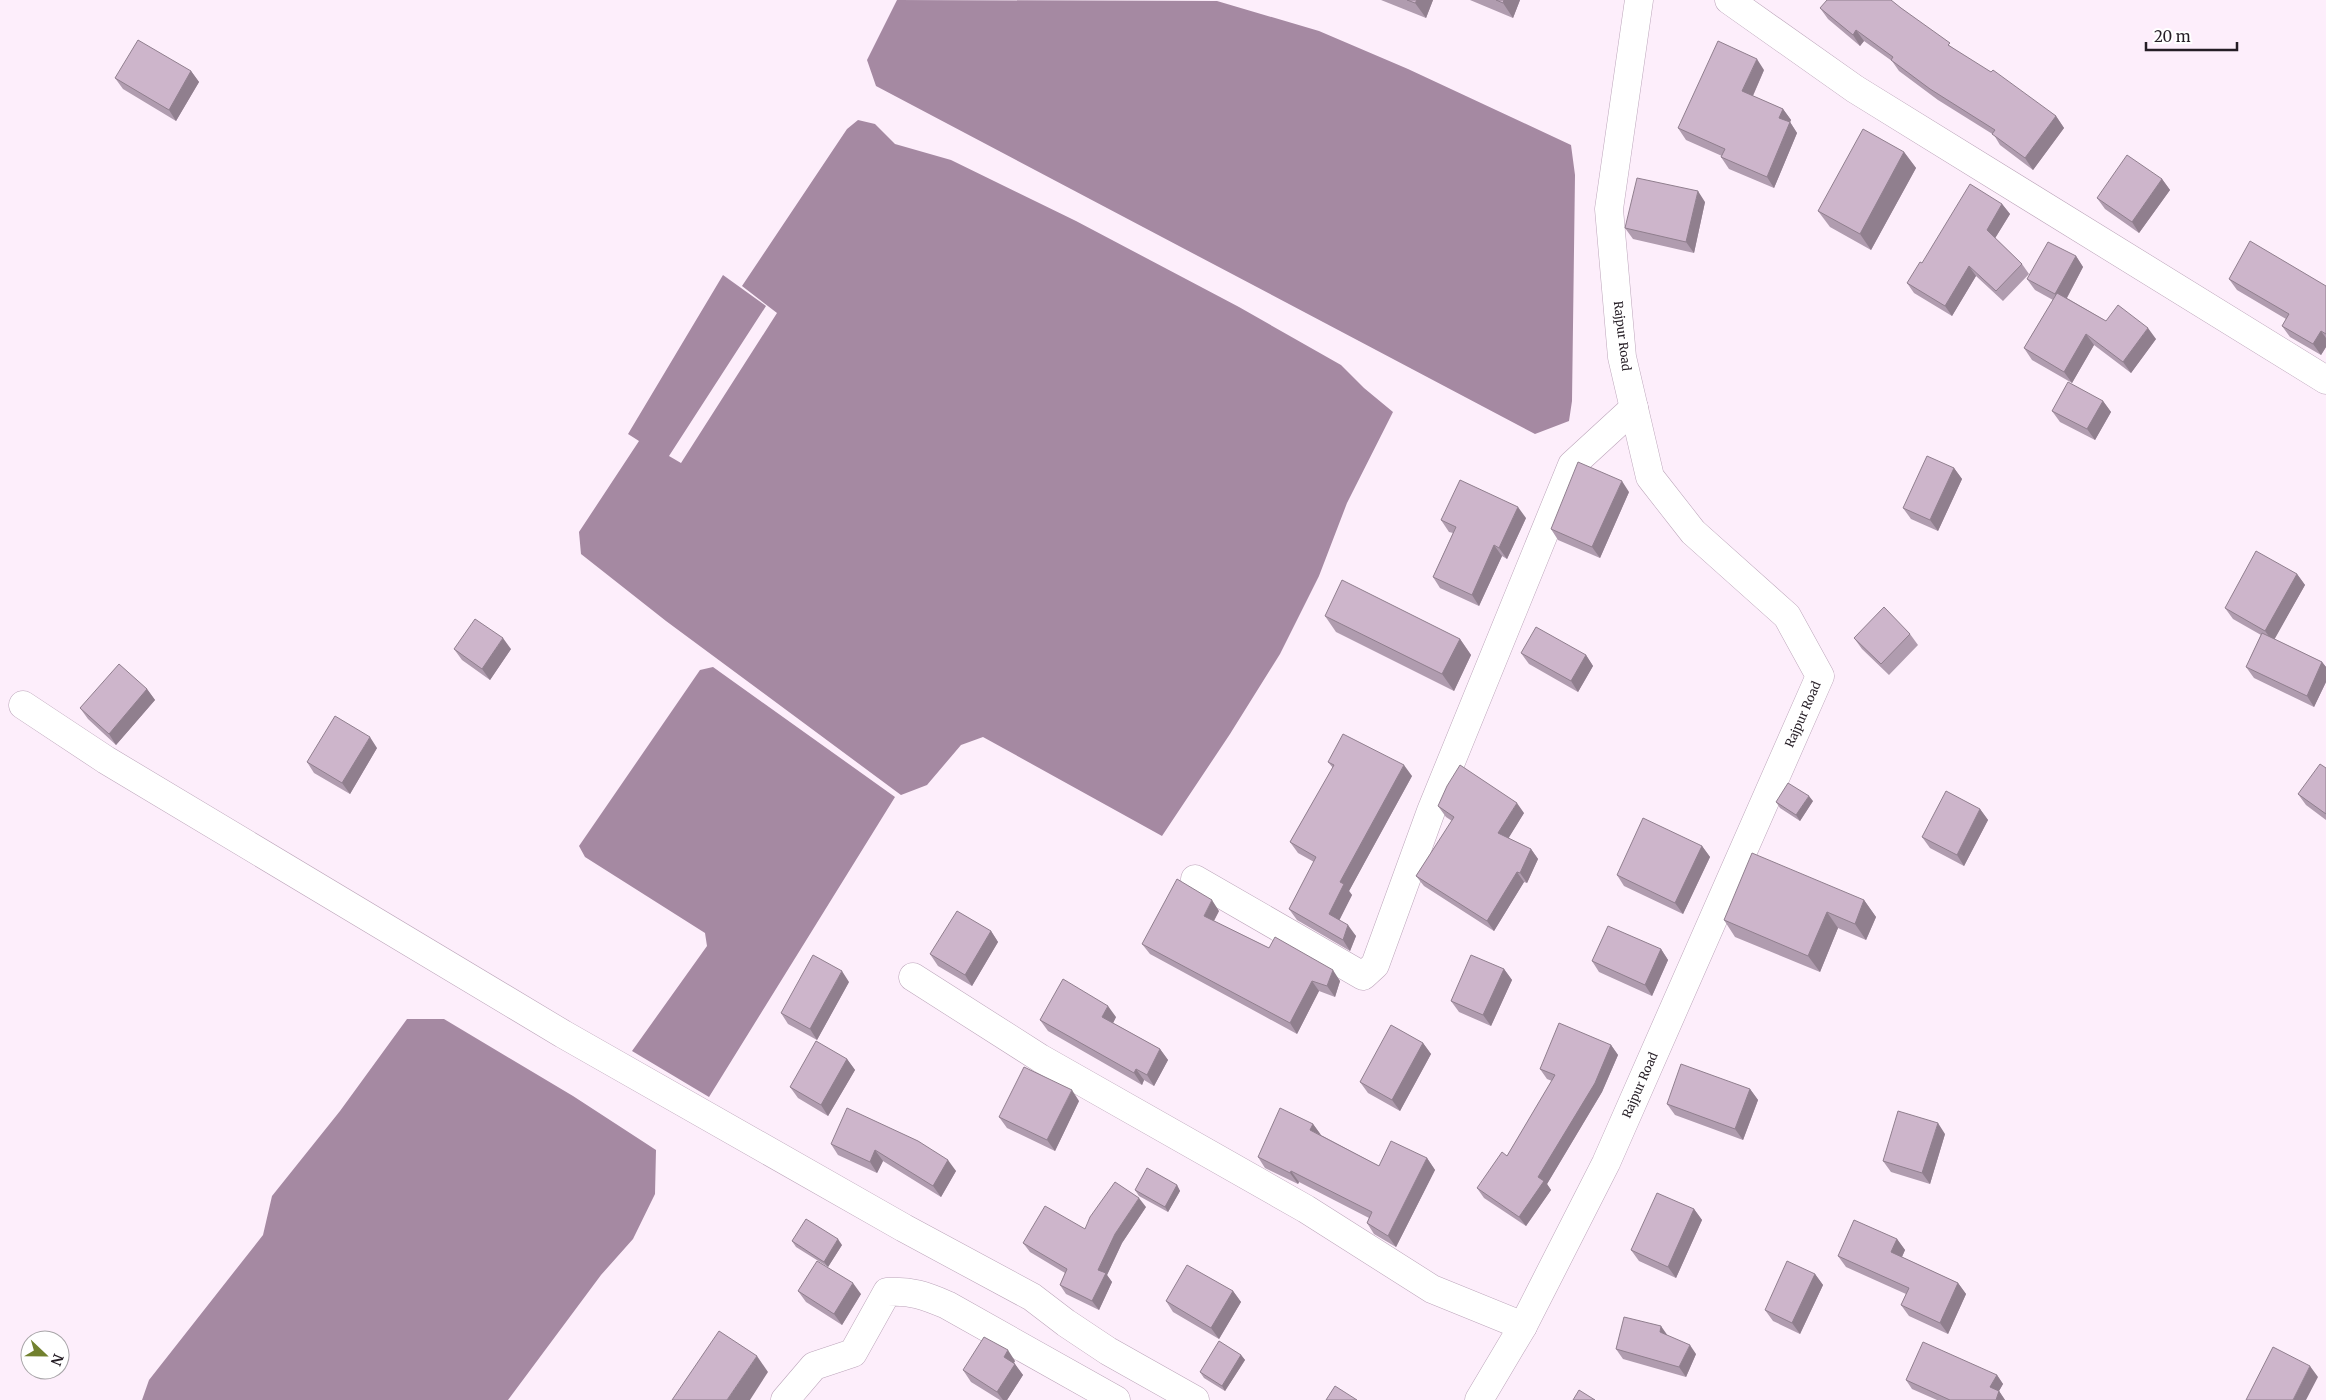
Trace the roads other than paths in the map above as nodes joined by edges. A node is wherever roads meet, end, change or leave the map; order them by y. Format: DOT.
graph roads {
  1 [pos="1639,0"];
  2 [pos="1729,0"];
  3 [pos="2323,375"];
  4 [pos="1634,408"];
  5 [pos="23,705"];
  6 [pos="1195,878"];
  7 [pos="914,977"];
  8 [pos="1523,1326"];
  9 [pos="785,1400"];
  10 [pos="1116,1400"];
  11 [pos="1195,1400"];
  12 [pos="1479,1400"];
  1 -- 4 [label="street, Rajpur Road"];
  2 -- 3 [label="street"];
  4 -- 6 [label="street"];
  4 -- 8 [label="street, Rajpur Road"];
  5 -- 11 [label="street"];
  7 -- 8 [label="street"];
  8 -- 12 [label="street, Rajpur Road"];
  9 -- 10 [label="street"];
}
